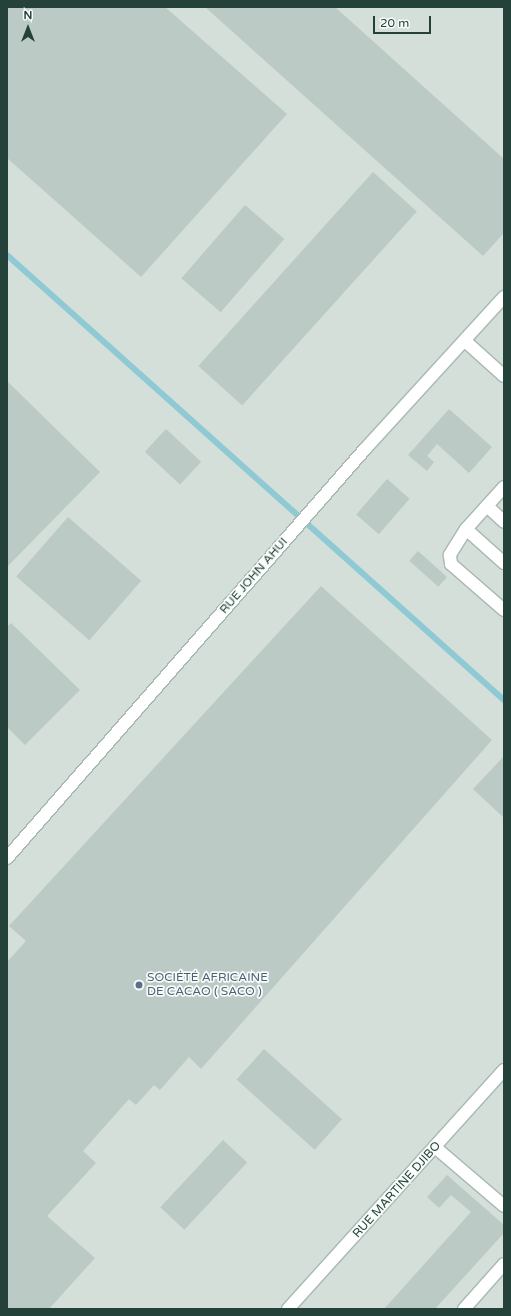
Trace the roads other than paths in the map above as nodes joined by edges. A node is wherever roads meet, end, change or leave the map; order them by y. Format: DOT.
graph roads {
  1 [pos="504,297"];
  2 [pos="464,341"];
  3 [pos="504,376"];
  4 [pos="504,487"];
  5 [pos="487,506"];
  6 [pos="504,522"];
  7 [pos="466,529"];
  8 [pos="504,563"];
  9 [pos="504,610"];
  10 [pos="7,858"];
  11 [pos="504,1070"];
  12 [pos="436,1148"];
  13 [pos="504,1206"];
  14 [pos="504,1264"];
  15 [pos="288,1309"];
  16 [pos="464,1309"];
  1 -- 2 [label="street, RUE JOHN AHUI"];
  2 -- 3 [label="street"];
  2 -- 10 [label="street, RUE JOHN AHUI"];
  4 -- 5 [label="street"];
  5 -- 6 [label="street"];
  5 -- 7 [label="street"];
  7 -- 8 [label="street"];
  7 -- 9 [label="street"];
  11 -- 12 [label="street, RUE MARTINE DJIBO"];
  12 -- 13 [label="street"];
  12 -- 15 [label="street, RUE MARTINE DJIBO"];
  14 -- 16 [label="street"];
}
